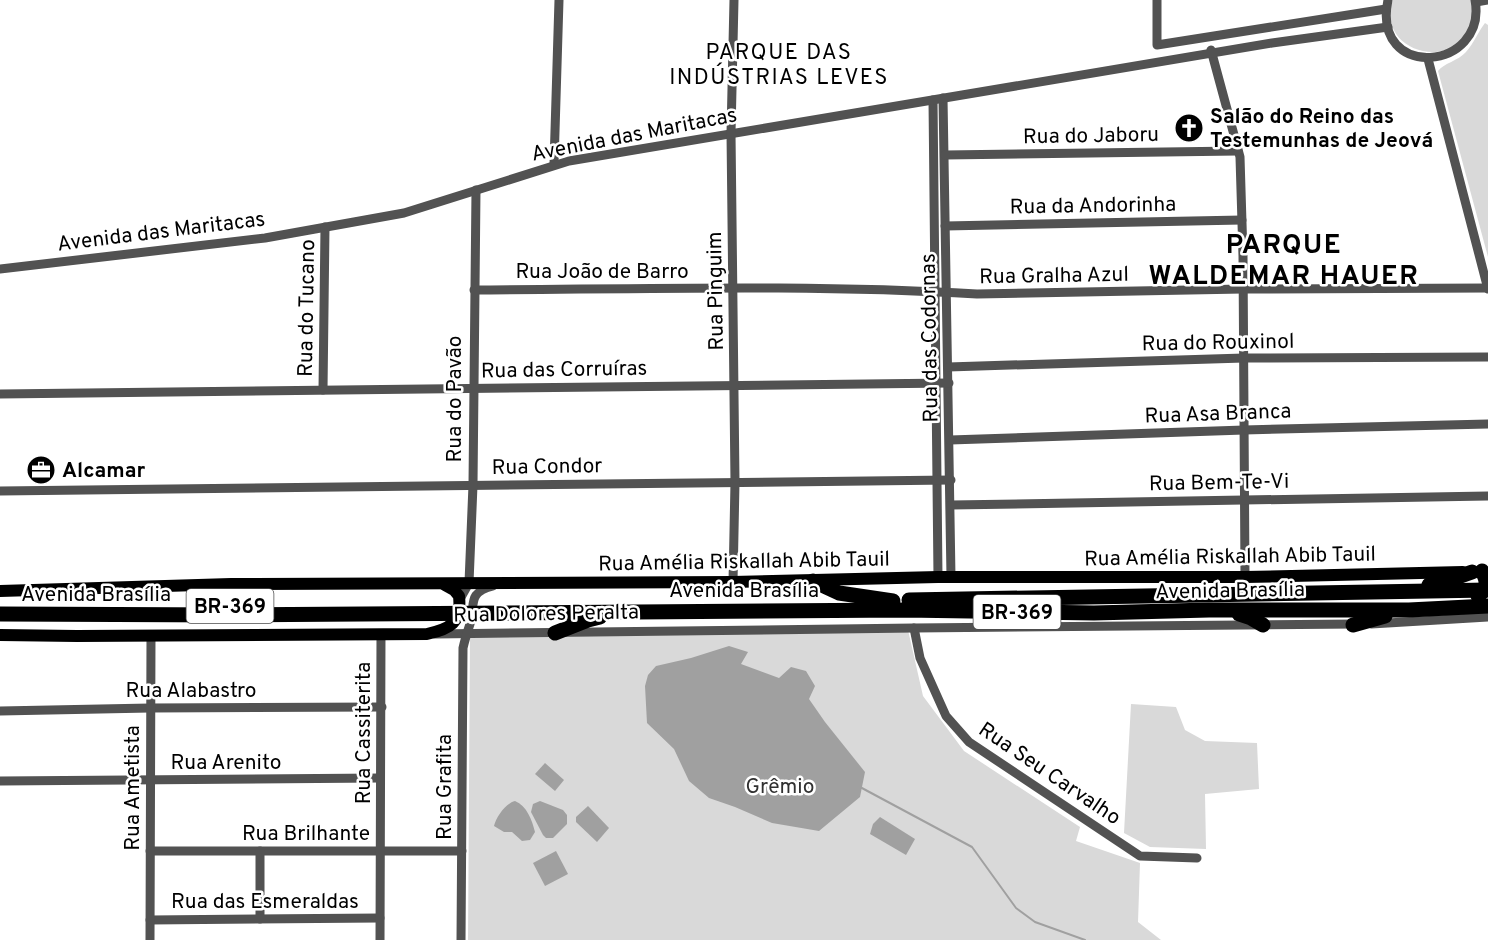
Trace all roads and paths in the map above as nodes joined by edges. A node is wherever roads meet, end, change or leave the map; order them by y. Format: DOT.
graph roads {
  1 [pos="559,0"];
  2 [pos="734,0"];
  3 [pos="1157,0"];
  4 [pos="1488,0"];
  5 [pos="1475,1"];
  6 [pos="1387,5"];
  7 [pos="1488,14"];
  8 [pos="1477,16"];
  9 [pos="1318,20"];
  10 [pos="1388,27"];
  11 [pos="1228,35"];
  12 [pos="1321,35"];
  13 [pos="1210,52"];
  14 [pos="1428,59"];
  15 [pos="938,99"];
  16 [pos="731,134"];
  17 [pos="1238,151"];
  18 [pos="945,155"];
  19 [pos="554,164"];
  20 [pos="476,189"];
  21 [pos="933,204"];
  22 [pos="945,204"];
  23 [pos="1242,220"];
  24 [pos="945,226"];
  25 [pos="325,227"];
  26 [pos="0,269"];
  27 [pos="733,288"];
  28 [pos="1488,288"];
  29 [pos="1243,289"];
  30 [pos="474,290"];
  31 [pos="940,291"];
  32 [pos="947,353"];
  33 [pos="935,354"];
  34 [pos="1488,357"];
  35 [pos="1244,358"];
  36 [pos="948,367"];
  37 [pos="936,383"];
  38 [pos="948,383"];
  39 [pos="734,385"];
  40 [pos="473,388"];
  41 [pos="323,390"];
  42 [pos="0,394"];
  43 [pos="1488,424"];
  44 [pos="1244,429"];
  45 [pos="950,440"];
  46 [pos="937,480"];
  47 [pos="951,480"];
  48 [pos="735,482"];
  49 [pos="473,485"];
  50 [pos="0,491"];
  51 [pos="1488,496"];
  52 [pos="1244,500"];
  53 [pos="951,505"];
  54 [pos="938,577"];
  55 [pos="951,577"];
  56 [pos="1245,577"];
  57 [pos="1484,579"];
  58 [pos="813,581"];
  59 [pos="733,582"];
  60 [pos="504,583"];
  61 [pos="469,584"];
  62 [pos="444,585"];
  63 [pos="0,591"];
  64 [pos="1365,592"];
  65 [pos="893,601"];
  66 [pos="0,606"];
  67 [pos="1488,606"];
  68 [pos="1432,608"];
  69 [pos="465,609"];
  70 [pos="1209,610"];
  71 [pos="1409,610"];
  72 [pos="638,612"];
  73 [pos="0,614"];
  74 [pos="1488,617"];
  75 [pos="1353,624"];
  76 [pos="1263,625"];
  77 [pos="914,628"];
  78 [pos="491,633"];
  79 [pos="555,633"];
  80 [pos="381,634"];
  81 [pos="427,634"];
  82 [pos="465,634"];
  83 [pos="0,635"];
  84 [pos="151,636"];
  85 [pos="382,707"];
  86 [pos="150,708"];
  87 [pos="0,711"];
  88 [pos="380,778"];
  89 [pos="151,780"];
  90 [pos="0,781"];
  91 [pos="380,850"];
  92 [pos="150,851"];
  93 [pos="260,851"];
  94 [pos="462,851"];
  95 [pos="1197,858"];
  96 [pos="380,918"];
  97 [pos="260,919"];
  98 [pos="150,920"];
  99 [pos="150,940"];
  100 [pos="380,940"];
  101 [pos="461,940"];
  1 -- 19 [label="street"];
  2 -- 16 [label="street, Rua Pinguim"];
  3 -- 11 [label="street"];
  4 -- 5 [label="street"];
  5 -- 8 [label="street"];
  6 -- 9 [label="street"];
  6 -- 10 [label="street"];
  7 -- 8 [label="street"];
  8 -- 14 [label="street"];
  9 -- 11 [label="street"];
  9 -- 12 [label="street"];
  10 -- 12 [label="street, Avenida das Maritacas"];
  10 -- 14 [label="street"];
  11 -- 13 [label="street"];
  12 -- 13 [label="street, Avenida das Maritacas"];
  13 -- 15 [label="street, Avenida das Maritacas"];
  13 -- 17 [label="street"];
  14 -- 28 [label="street"];
  15 -- 16 [label="street, Avenida das Maritacas"];
  15 -- 18 [label="street, Rua das Codornas"];
  15 -- 21 [label="street, Rua das Codornas"];
  16 -- 19 [label="street, Avenida das Maritacas"];
  16 -- 27 [label="street, Rua Pinguim"];
  17 -- 18 [label="street, Rua do Jaboru"];
  17 -- 23 [label="street"];
  18 -- 22 [label="street, Rua das Codornas"];
  19 -- 20 [label="street, Avenida das Maritacas"];
  20 -- 25 [label="street, Avenida das Maritacas"];
  20 -- 30 [label="street, Rua do Pavão"];
  21 -- 22 [label="street"];
  21 -- 31 [label="street, Rua das Codornas"];
  22 -- 24 [label="street, Rua das Codornas"];
  23 -- 24 [label="street, Rua da Andorinha"];
  23 -- 29 [label="street"];
  24 -- 31 [label="street, Rua das Codornas"];
  25 -- 26 [label="street, Avenida das Maritacas"];
  25 -- 41 [label="street, Rua do Tucano"];
  27 -- 30 [label="street, Rua João de Barro"];
  27 -- 31 [label="street, Rua João de Barro"];
  27 -- 39 [label="street, Rua Pinguim"];
  28 -- 29 [label="street, Rua Gralha Azul"];
  29 -- 31 [label="street, Rua Gralha Azul"];
  29 -- 35 [label="street"];
  30 -- 40 [label="street, Rua do Pavão"];
  31 -- 32 [label="street, Rua das Codornas"];
  31 -- 33 [label="street, Rua das Codornas"];
  32 -- 33 [label="street"];
  32 -- 36 [label="street, Rua das Codornas"];
  33 -- 37 [label="street, Rua das Codornas"];
  34 -- 35 [label="street, Rua do Rouxinol"];
  35 -- 36 [label="street, Rua do Rouxinol"];
  35 -- 44 [label="street"];
  36 -- 38 [label="street, Rua das Codornas"];
  37 -- 38 [label="street, Rua das Corruíras"];
  37 -- 39 [label="street, Rua das Corruíras"];
  37 -- 46 [label="street, Rua das Codornas"];
  38 -- 45 [label="street, Rua das Codornas"];
  39 -- 40 [label="street, Rua das Corruíras"];
  39 -- 48 [label="street, Rua Pinguim"];
  40 -- 41 [label="street, Rua das Corruíras"];
  40 -- 49 [label="street, Rua do Pavão"];
  41 -- 42 [label="street, Rua das Corruíras"];
  43 -- 44 [label="street, Rua Asa Branca"];
  44 -- 45 [label="street, Rua Asa Branca"];
  44 -- 52 [label="street"];
  45 -- 47 [label="street, Rua das Codornas"];
  46 -- 47 [label="street, Rua Condor"];
  46 -- 48 [label="street, Rua Condor"];
  46 -- 54 [label="street, Rua das Codornas"];
  47 -- 53 [label="street, Rua das Codornas"];
  48 -- 49 [label="street, Rua Condor"];
  48 -- 59 [label="street, Rua Pinguim"];
  49 -- 50 [label="street, Rua Condor"];
  49 -- 61 [label="street, Rua do Pavão"];
  51 -- 52 [label="street, Rua Bem-Te-Vi"];
  52 -- 53 [label="street, Rua Bem-Te-Vi"];
  52 -- 56 [label="street"];
  53 -- 55 [label="street, Rua das Codornas"];
  54 -- 55 [label="main road, Rua Amélia Riskallah Abib Tauil"];
  54 -- 58 [label="main road, Rua Amélia Riskallah Abib Tauil"];
  55 -- 56 [label="main road, Rua Amélia Riskallah Abib Tauil"];
  56 -- 57 [label="main road, Rua Amélia Riskallah Abib Tauil"];
  57 -- 64 [label="highway, Avenida Brasília / BR-369"];
  57 -- 64 [label="highway"];
  57 -- 68 [label="highway"];
  58 -- 59 [label="main road, Rua Amélia Riskallah Abib Tauil"];
  58 -- 65 [label="highway"];
  59 -- 60 [label="main road, Rua Amélia Riskallah Abib Tauil"];
  60 -- 61 [label="main road, Rua Amélia Riskallah Abib Tauil"];
  60 -- 69 [label="street"];
  61 -- 62 [label="main road, Rua Amélia Riskallah Abib Tauil"];
  61 -- 69 [label="street, Rua do Pavão"];
  62 -- 63 [label="main road, Rua Amélia Riskallah Abib Tauil"];
  62 -- 69 [label="main road"];
  64 -- 65 [label="highway, Avenida Brasília / BR-369"];
  65 -- 69 [label="highway, Avenida Brasília / BR-369"];
  66 -- 69 [label="highway, Avenida Brasília / BR-369"];
  67 -- 68 [label="highway, Avenida Brasília / BR-369"];
  68 -- 71 [label="highway, Avenida Brasília / BR-369"];
  69 -- 72 [label="highway, Avenida Brasília / BR-369"];
  69 -- 73 [label="highway, Avenida Brasília / BR-369"];
  69 -- 78 [label="street"];
  69 -- 81 [label="main road"];
  69 -- 82 [label="street, Rua Grafita"];
  70 -- 71 [label="highway, Avenida Brasília / BR-369"];
  70 -- 72 [label="highway, Avenida Brasília / BR-369"];
  70 -- 76 [label="highway"];
  71 -- 75 [label="highway"];
  72 -- 79 [label="highway"];
  74 -- 75 [label="street, Rua Dolores Peralta"];
  75 -- 76 [label="street, Rua Dolores Peralta"];
  76 -- 77 [label="street, Rua Dolores Peralta"];
  77 -- 79 [label="street, Rua Dolores Peralta"];
  77 -- 95 [label="street, Rua Seu Carvalho"];
  78 -- 79 [label="street, Rua Dolores Peralta"];
  78 -- 82 [label="street, Rua Dolores Peralta"];
  80 -- 81 [label="main road, Rua Dolores Peralta"];
  80 -- 84 [label="main road, Rua Dolores Peralta"];
  80 -- 85 [label="street, Rua Cassiterita"];
  81 -- 82 [label="street, Rua Dolores Peralta"];
  82 -- 94 [label="street, Rua Grafita"];
  83 -- 84 [label="main road, Rua Dolores Peralta"];
  84 -- 86 [label="street, Rua Ametista"];
  85 -- 86 [label="street, Rua Alabastro"];
  85 -- 88 [label="street, Rua Cassiterita"];
  86 -- 87 [label="street, Rua Alabastro"];
  86 -- 89 [label="street, Rua Ametista"];
  88 -- 89 [label="street, Rua Arenito"];
  88 -- 91 [label="street, Rua Cassiterita"];
  89 -- 90 [label="street, Rua Arenito"];
  89 -- 92 [label="street, Rua Ametista"];
  91 -- 93 [label="street, Rua Brilhante"];
  91 -- 94 [label="street, Rua Brilhante"];
  91 -- 96 [label="street, Rua Cassiterita"];
  92 -- 93 [label="street, Rua Brilhante"];
  92 -- 98 [label="street, Rua Ametista"];
  93 -- 97 [label="street"];
  94 -- 101 [label="street, Rua Grafita"];
  96 -- 97 [label="street, Rua das Esmeraldas"];
  96 -- 100 [label="street, Rua Cassiterita"];
  97 -- 98 [label="street, Rua das Esmeraldas"];
  98 -- 99 [label="street, Rua Ametista"];
}
